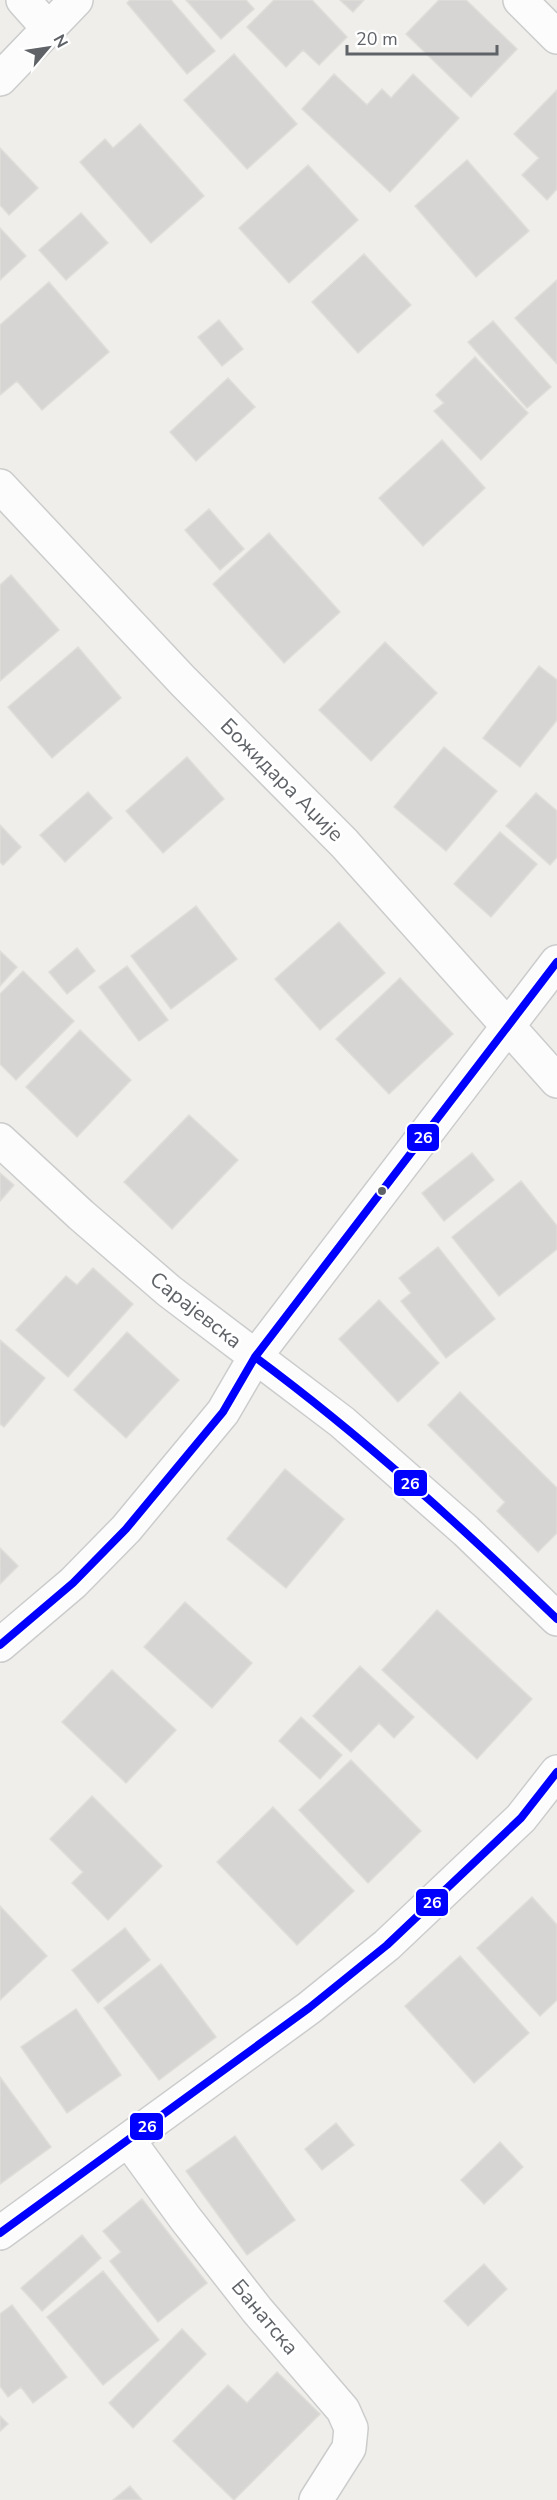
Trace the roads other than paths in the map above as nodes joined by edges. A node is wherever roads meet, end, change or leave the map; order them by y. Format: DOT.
graph roads {
  1 [pos="23,0"];
  2 [pos="76,0"];
  3 [pos="520,0"];
  4 [pos="48,28"];
  5 [pos="557,37"];
  6 [pos="0,80"];
  7 [pos="0,486"];
  8 [pos="557,962"];
  9 [pos="509,1028"];
  10 [pos="557,1081"];
  11 [pos="0,1140"];
  12 [pos="255,1357"];
  13 [pos="557,1619"];
  14 [pos="0,1645"];
  15 [pos="557,1772"];
  16 [pos="129,2141"];
  17 [pos="0,2233"];
  18 [pos="316,2500"];
  1 -- 4 [label="street"];
  2 -- 4 [label="street"];
  3 -- 5 [label="street"];
  4 -- 6 [label="street"];
  7 -- 9 [label="street, Божидара Аџије"];
  8 -- 9 [label="street"];
  9 -- 10 [label="street, Божидара Аџије"];
  9 -- 12 [label="street"];
  11 -- 12 [label="street, Сарајевска"];
  12 -- 13 [label="street, Сарајевска"];
  12 -- 14 [label="street"];
  15 -- 16 [label="street"];
  16 -- 17 [label="street"];
  16 -- 18 [label="street, Банатска"];
}
